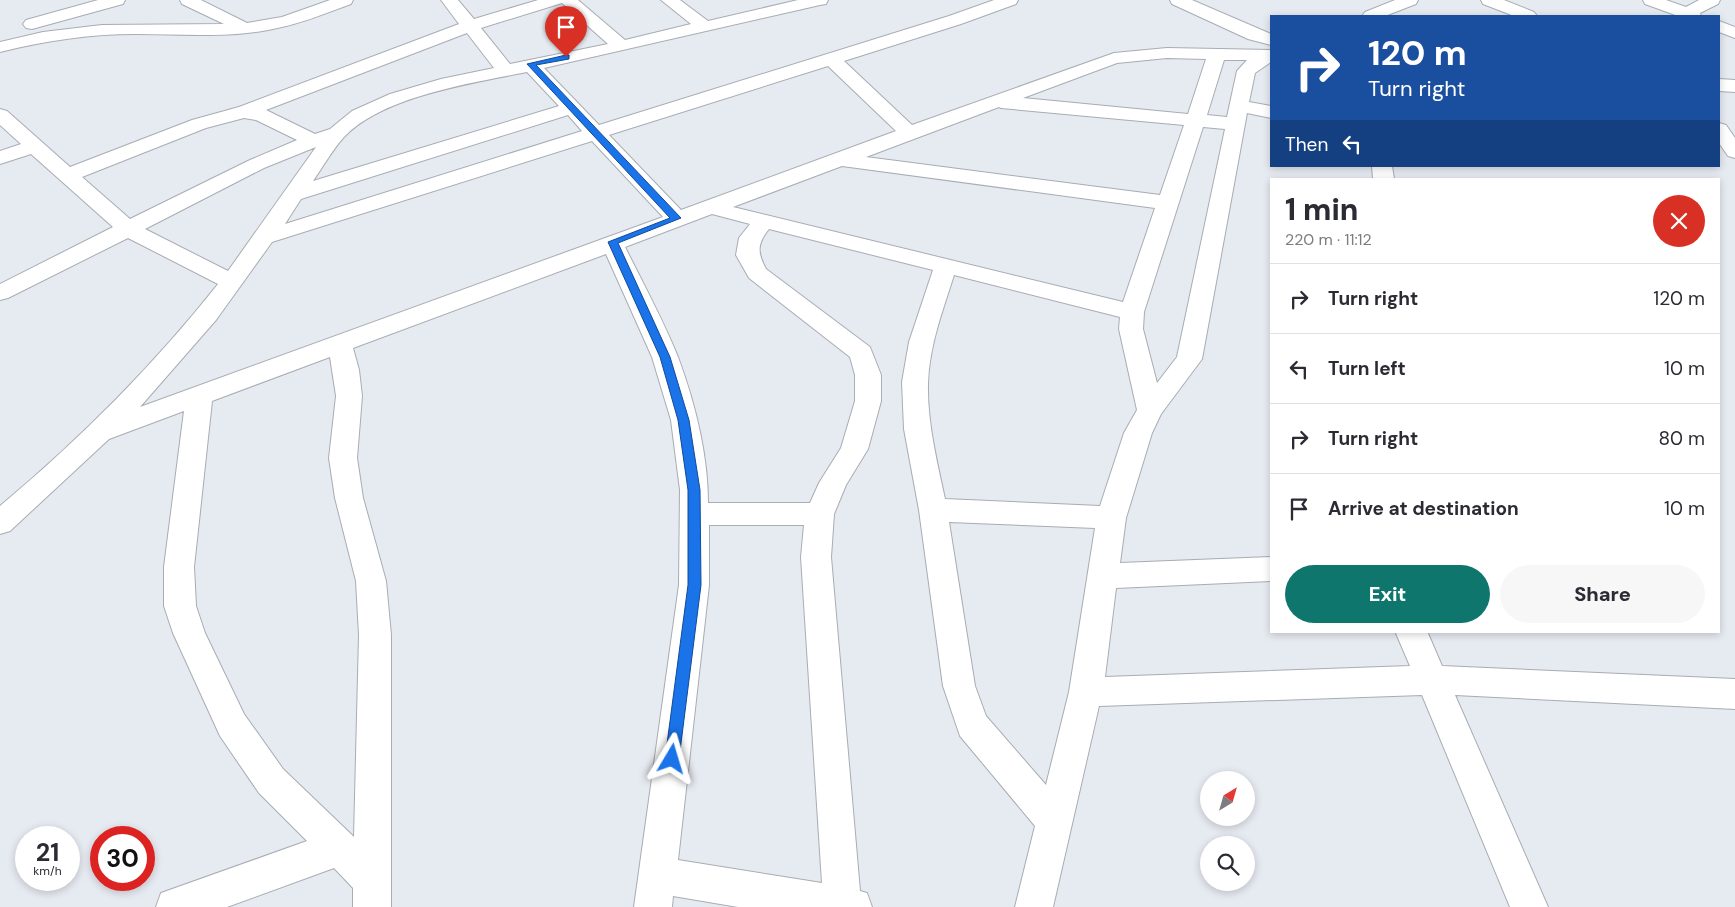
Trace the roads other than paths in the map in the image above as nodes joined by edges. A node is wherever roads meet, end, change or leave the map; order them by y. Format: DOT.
graph roads {
  1 [pos="117,0"];
  2 [pos="188,0"];
  3 [pos="345,0"];
  4 [pos="449,0"];
  5 [pos="556,0"];
  6 [pos="568,0"];
  7 [pos="669,0"];
  8 [pos="820,0"];
  9 [pos="1007,0"];
  10 [pos="1410,0"];
  11 [pos="1489,0"];
  12 [pos="1651,0"];
  13 [pos="1712,0"];
  14 [pos="1183,1"];
  15 [pos="788,3"];
  16 [pos="1373,15"];
  17 [pos="1526,15"];
  18 [pos="1689,15"];
  19 [pos="470,26"];
  20 [pos="1720,26"];
  21 [pos="243,27"];
  22 [pos="706,27"];
  23 [pos="1735,33"];
  24 [pos="0,34"];
  25 [pos="1270,40"];
  26 [pos="621,46"];
  27 [pos="0,47"];
  28 [pos="1217,54"];
  29 [pos="1270,55"];
  30 [pos="1270,55"];
  31 [pos="831,59"];
  32 [pos="530,64"];
  33 [pos="504,70"];
  34 [pos="1720,84"];
  35 [pos="1735,86"];
  36 [pos="994,102"];
  37 [pos="572,108"];
  38 [pos="244,112"];
  39 [pos="1270,112"];
  40 [pos="0,115"];
  41 [pos="1238,115"];
  42 [pos="1195,122"];
  43 [pos="1720,130"];
  44 [pos="595,132"];
  45 [pos="337,133"];
  46 [pos="909,133"];
  47 [pos="314,141"];
  48 [pos="34,146"];
  49 [pos="1735,152"];
  50 [pos="0,158"];
  51 [pos="837,159"];
  52 [pos="68,176"];
  53 [pos="294,194"];
  54 [pos="1168,203"];
  55 [pos="708,207"];
  56 [pos="676,218"];
  57 [pos="764,220"];
  58 [pos="128,229"];
  59 [pos="262,238"];
  60 [pos="612,242"];
  61 [pos="946,266"];
  62 [pos="232,282"];
  63 [pos="0,292"];
  64 [pos="1132,312"];
  65 [pos="339,343"];
  66 [pos="198,396"];
  67 [pos="1150,410"];
  68 [pos="98,433"];
  69 [pos="933,510"];
  70 [pos="694,514"];
  71 [pos="820,514"];
  72 [pos="1111,518"];
  73 [pos="0,523"];
  74 [pos="1270,570"];
  75 [pos="1102,576"];
  76 [pos="1412,633"];
  77 [pos="1432,680"];
  78 [pos="1086,692"];
  79 [pos="1735,694"];
  80 [pos="1055,822"];
  81 [pos="339,848"];
  82 [pos="655,891"];
  83 [pos="372,893"];
  84 [pos="847,906"];
  85 [pos="174,907"];
  86 [pos="1034,907"];
  87 [pos="1528,907"];
  1 -- 24 [label="street"];
  2 -- 21 [label="street"];
  3 -- 21 [label="street"];
  4 -- 19 [label="street"];
  5 -- 19 [label="street"];
  6 -- 26 [label="street"];
  7 -- 22 [label="street"];
  8 -- 15 [label="street"];
  9 -- 31 [label="street"];
  10 -- 16 [label="street"];
  11 -- 17 [label="street"];
  12 -- 18 [label="street"];
  13 -- 18 [label="street"];
  14 -- 25 [label="street"];
  15 -- 22 [label="street"];
  19 -- 33 [label="street"];
  19 -- 38 [label="street"];
  20 -- 23 [label="street"];
  21 -- 27 [label="street"];
  22 -- 26 [label="street"];
  26 -- 32 [label="street"];
  28 -- 29 [label="street"];
  28 -- 36 [label="street"];
  28 -- 42 [label="street"];
  30 -- 41 [label="street"];
  31 -- 44 [label="street"];
  31 -- 46 [label="street"];
  32 -- 33 [label="street"];
  32 -- 37 [label="street"];
  33 -- 45 [label="street"];
  34 -- 35 [label="street"];
  36 -- 42 [label="street"];
  36 -- 46 [label="street"];
  37 -- 44 [label="street"];
  37 -- 53 [label="street"];
  38 -- 47 [label="street"];
  38 -- 52 [label="street"];
  39 -- 41 [label="street"];
  40 -- 48 [label="street"];
  41 -- 42 [label="street"];
  41 -- 67 [label="street"];
  42 -- 54 [label="street"];
  43 -- 49 [label="street"];
  44 -- 56 [label="street"];
  44 -- 59 [label="street"];
  45 -- 47 [label="street"];
  45 -- 53 [label="street"];
  46 -- 51 [label="street"];
  47 -- 58 [label="street"];
  48 -- 50 [label="street"];
  48 -- 52 [label="street"];
  51 -- 54 [label="street"];
  51 -- 55 [label="street"];
  52 -- 58 [label="street"];
  53 -- 59 [label="street"];
  54 -- 64 [label="street"];
  55 -- 56 [label="street"];
  55 -- 57 [label="street"];
  56 -- 60 [label="street"];
  57 -- 61 [label="street"];
  57 -- 71 [label="street"];
  58 -- 62 [label="street"];
  58 -- 63 [label="street"];
  59 -- 62 [label="street"];
  60 -- 65 [label="street"];
  60 -- 70 [label="street"];
  61 -- 64 [label="street"];
  61 -- 69 [label="street"];
  62 -- 68 [label="street"];
  64 -- 67 [label="street"];
  65 -- 66 [label="street"];
  65 -- 83 [label="street"];
  66 -- 68 [label="street"];
  66 -- 81 [label="street"];
  67 -- 72 [label="street"];
  68 -- 73 [label="street"];
  69 -- 72 [label="street"];
  69 -- 80 [label="street"];
  70 -- 71 [label="street"];
  70 -- 82 [label="street"];
  71 -- 84 [label="street"];
  72 -- 75 [label="street"];
  74 -- 75 [label="street"];
  75 -- 78 [label="street"];
  76 -- 77 [label="street"];
  77 -- 78 [label="street"];
  77 -- 79 [label="street"];
  77 -- 87 [label="street"];
  78 -- 80 [label="street"];
  80 -- 86 [label="street"];
  81 -- 83 [label="street"];
  81 -- 85 [label="street"];
  82 -- 84 [label="street"];
}
